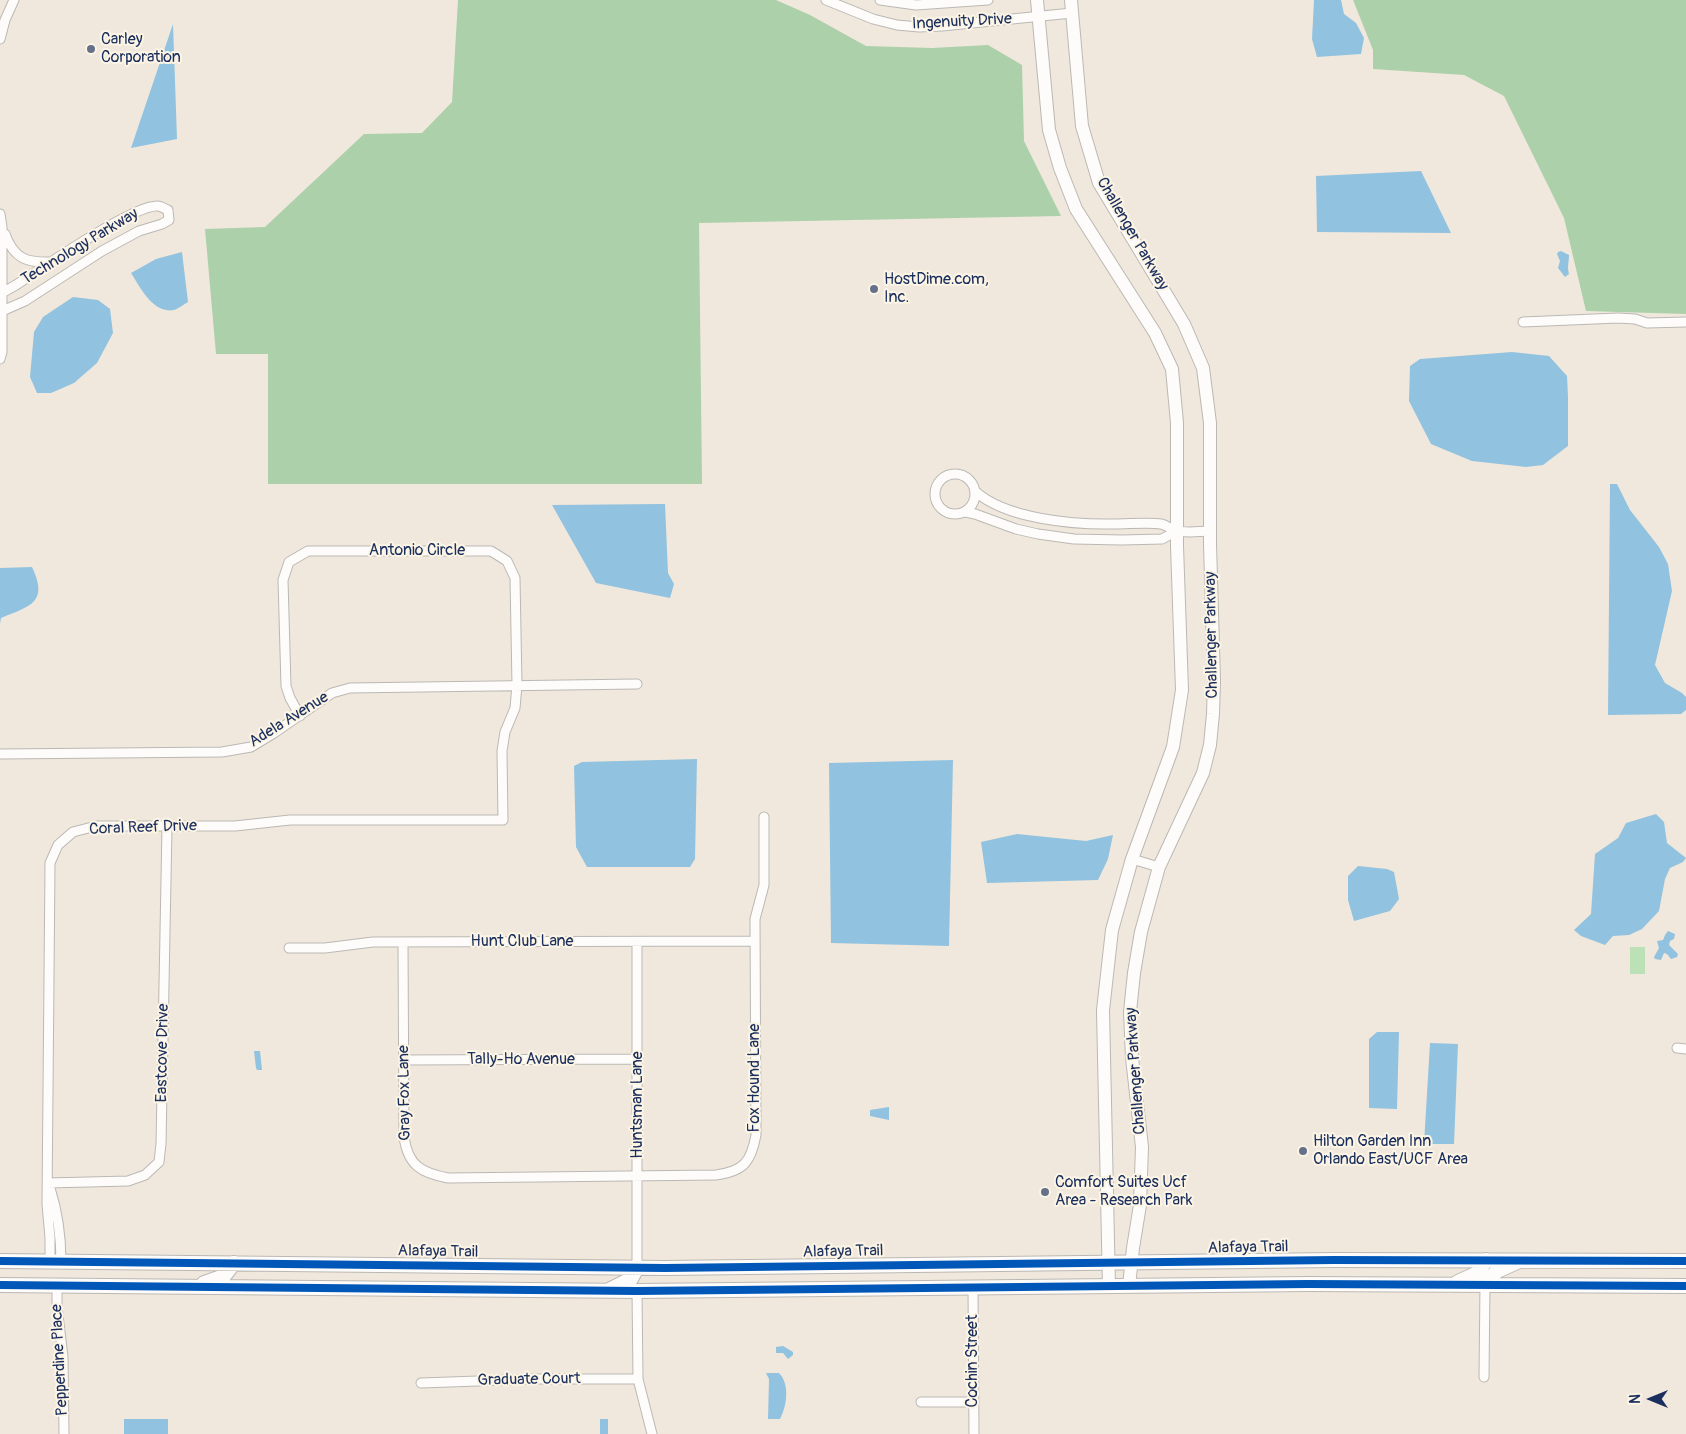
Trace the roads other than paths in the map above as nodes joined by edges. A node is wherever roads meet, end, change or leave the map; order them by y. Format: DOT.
graph roads {
  1 [pos="14,0"];
  2 [pos="826,0"];
  3 [pos="880,0"];
  4 [pos="988,0"];
  5 [pos="1037,0"];
  6 [pos="1071,6"];
  7 [pos="1038,17"];
  8 [pos="0,40"];
  9 [pos="0,214"];
  10 [pos="2,227"];
  11 [pos="52,262"];
  12 [pos="1,293"];
  13 [pos="1,311"];
  14 [pos="1523,322"];
  15 [pos="1686,322"];
  16 [pos="0,359"];
  17 [pos="976,491"];
  18 [pos="965,512"];
  19 [pos="1177,531"];
  20 [pos="1210,531"];
  21 [pos="638,684"];
  22 [pos="517,685"];
  23 [pos="300,716"];
  24 [pos="502,751"];
  25 [pos="0,754"];
  26 [pos="764,817"];
  27 [pos="167,826"];
  28 [pos="1132,858"];
  29 [pos="1159,867"];
  30 [pos="755,941"];
  31 [pos="403,942"];
  32 [pos="637,942"];
  33 [pos="289,948"];
  34 [pos="638,1059"];
  35 [pos="404,1060"];
  36 [pos="638,1177"];
  37 [pos="48,1183"];
  38 [pos="1486,1260"];
  39 [pos="1520,1260"];
  40 [pos="0,1261"];
  41 [pos="1686,1261"];
  42 [pos="55,1262"];
  43 [pos="1132,1262"];
  44 [pos="234,1263"];
  45 [pos="267,1263"];
  46 [pos="1108,1263"];
  47 [pos="637,1268"];
  48 [pos="665,1268"];
  49 [pos="1453,1284"];
  50 [pos="1485,1284"];
  51 [pos="0,1285"];
  52 [pos="57,1286"];
  53 [pos="194,1286"];
  54 [pos="1129,1286"];
  55 [pos="1686,1286"];
  56 [pos="238,1287"];
  57 [pos="1109,1287"];
  58 [pos="973,1288"];
  59 [pos="606,1291"];
  60 [pos="637,1291"];
  61 [pos="1484,1377"];
  62 [pos="638,1379"];
  63 [pos="421,1384"];
  64 [pos="921,1402"];
  65 [pos="974,1402"];
  66 [pos="64,1434"];
  67 [pos="652,1434"];
  68 [pos="974,1434"];
  1 -- 8 [label="street"];
  2 -- 7 [label="street, Ingenuity Drive"];
  3 -- 4 [label="street, Ingenuity Drive"];
  5 -- 7 [label="main road, Challenger Parkway"];
  6 -- 7 [label="street, Ingenuity Drive"];
  6 -- 20 [label="main road, Challenger Parkway"];
  7 -- 19 [label="main road, Challenger Parkway"];
  9 -- 10 [label="street"];
  10 -- 11 [label="street"];
  10 -- 12 [label="street"];
  11 -- 12 [label="street, Technology Parkway"];
  11 -- 13 [label="street, Technology Parkway"];
  12 -- 13 [label="street"];
  13 -- 16 [label="street"];
  14 -- 15 [label="street"];
  17 -- 18 [label="street"];
  17 -- 18 [label="street"];
  17 -- 19 [label="street"];
  18 -- 19 [label="street"];
  19 -- 20 [label="street"];
  19 -- 28 [label="main road, Challenger Parkway"];
  20 -- 29 [label="main road, Challenger Parkway"];
  21 -- 22 [label="street, Adela Avenue"];
  22 -- 23 [label="street, Adela Avenue"];
  22 -- 23 [label="street, Antonio Circle"];
  22 -- 24 [label="street, Antonio Circle"];
  23 -- 25 [label="street, Adela Avenue"];
  24 -- 27 [label="street, Coral Reef Drive"];
  26 -- 30 [label="street, Fox Hound Lane"];
  27 -- 37 [label="street, Eastcove Drive"];
  27 -- 37 [label="street, Coral Reef Drive"];
  28 -- 29 [label="street"];
  28 -- 46 [label="main road, Challenger Parkway"];
  29 -- 43 [label="main road, Challenger Parkway"];
  30 -- 32 [label="street, Hunt Club Lane"];
  30 -- 36 [label="street, Fox Hound Lane"];
  31 -- 32 [label="street, Hunt Club Lane"];
  31 -- 33 [label="street, Hunt Club Lane"];
  31 -- 35 [label="street, Gray Fox Lane"];
  32 -- 34 [label="street, Huntsman Lane"];
  34 -- 35 [label="street, Tally-Ho Avenue"];
  34 -- 36 [label="street, Huntsman Lane"];
  35 -- 36 [label="street, Gray Fox Lane"];
  36 -- 47 [label="street, Huntsman Lane"];
  37 -- 42 [label="street, Coral Reef Drive"];
  38 -- 39 [label="main road, Alafaya Trail"];
  38 -- 43 [label="main road, Alafaya Trail"];
  38 -- 49 [label="main road"];
  39 -- 41 [label="main road, Alafaya Trail"];
  39 -- 50 [label="main road"];
  40 -- 42 [label="main road, Alafaya Trail"];
  42 -- 44 [label="main road, Alafaya Trail"];
  43 -- 46 [label="main road, Alafaya Trail"];
  43 -- 54 [label="main road, Challenger Parkway"];
  44 -- 45 [label="main road, Alafaya Trail"];
  44 -- 53 [label="main road"];
  45 -- 47 [label="main road, Alafaya Trail"];
  45 -- 56 [label="main road"];
  46 -- 48 [label="main road, Alafaya Trail"];
  46 -- 57 [label="main road, Challenger Parkway"];
  47 -- 48 [label="main road, Alafaya Trail"];
  47 -- 59 [label="main road"];
  48 -- 60 [label="main road"];
  49 -- 50 [label="main road"];
  49 -- 54 [label="main road"];
  50 -- 55 [label="main road"];
  50 -- 61 [label="street"];
  51 -- 52 [label="main road"];
  52 -- 53 [label="main road"];
  52 -- 66 [label="street, Pepperdine Place"];
  53 -- 56 [label="main road"];
  54 -- 57 [label="main road"];
  56 -- 59 [label="main road"];
  57 -- 58 [label="main road"];
  58 -- 60 [label="main road"];
  58 -- 65 [label="street, Cochin Street"];
  59 -- 60 [label="main road"];
  60 -- 62 [label="street"];
  62 -- 63 [label="street, Graduate Court"];
  62 -- 67 [label="street"];
  64 -- 65 [label="street"];
  65 -- 68 [label="street, Cochin Street"];
}
